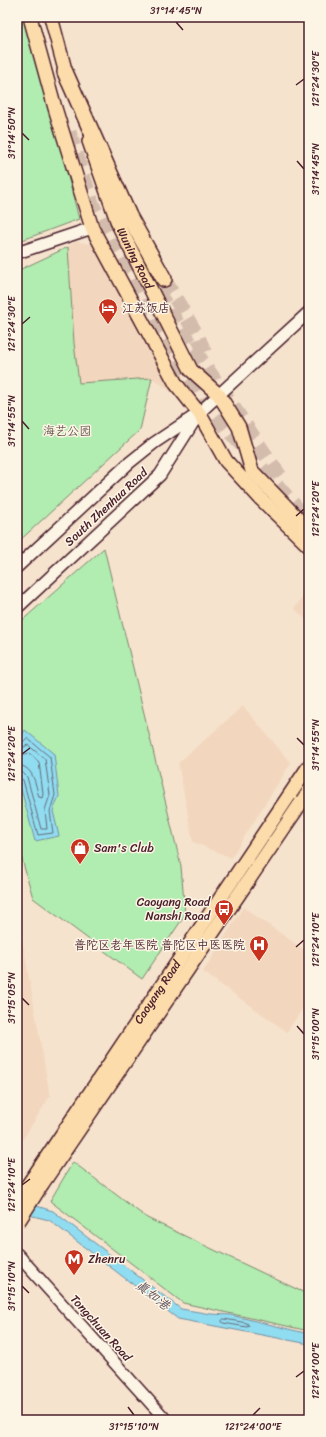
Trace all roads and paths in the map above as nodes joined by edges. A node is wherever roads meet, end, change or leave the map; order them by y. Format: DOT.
graph roads {
  1 [pos="30,17"];
  2 [pos="51,17"];
  3 [pos="65,72"];
  4 [pos="92,228"];
  5 [pos="17,253"];
  6 [pos="164,279"];
  7 [pos="309,312"];
  8 [pos="219,396"];
  9 [pos="199,413"];
  10 [pos="309,530"];
  11 [pos="309,546"];
  12 [pos="17,567"];
  13 [pos="17,608"];
  14 [pos="309,766"];
  15 [pos="309,791"];
  16 [pos="37,1181"];
  17 [pos="17,1200"];
  18 [pos="17,1222"];
  19 [pos="17,1254"];
  20 [pos="166,1420"];
  1 -- 4 [label="main road"];
  2 -- 3 [label="main road, Wuning Road"];
  3 -- 6 [label="highway"];
  3 -- 8 [label="main road, Wuning Road"];
  4 -- 5 [label="main road"];
  4 -- 9 [label="main road"];
  7 -- 8 [label="main road, South Zhenhua Road"];
  8 -- 9 [label="main road, South Zhenhua Road"];
  8 -- 10 [label="main road, Wuning Road"];
  9 -- 11 [label="main road"];
  9 -- 12 [label="main road, South Zhenhua Road"];
  9 -- 13 [label="main road, South Zhenhua Road"];
  14 -- 16 [label="main road, Caoyang Road"];
  15 -- 16 [label="main road, Caoyang Road"];
  16 -- 17 [label="main road, bridge"];
  16 -- 18 [label="main road, bridge"];
  19 -- 20 [label="main road, Tongchuan Road"];
}
